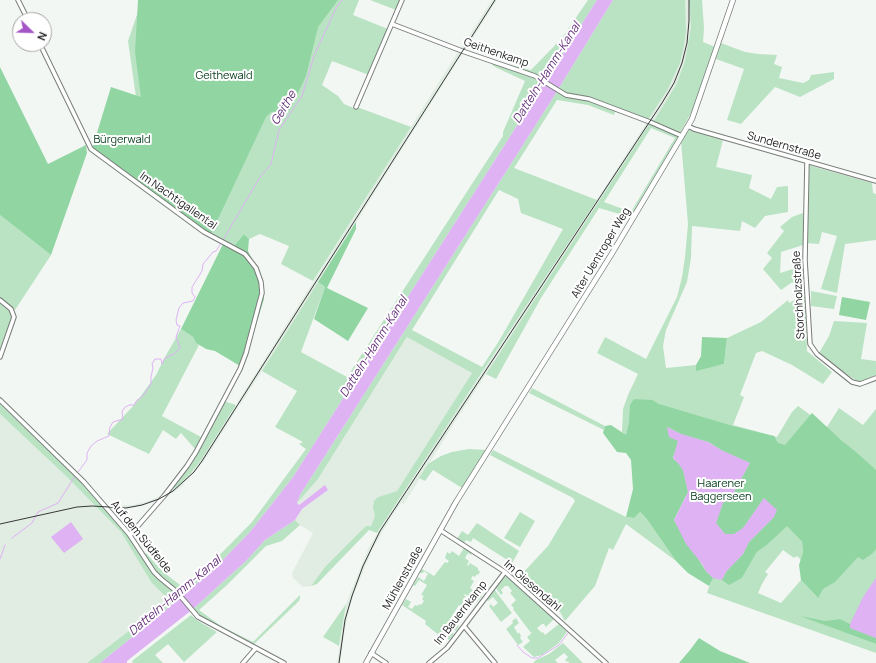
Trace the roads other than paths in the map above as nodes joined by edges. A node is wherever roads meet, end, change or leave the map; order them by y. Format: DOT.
graph roads {
  1 [pos="18,0"];
  2 [pos="402,0"];
  3 [pos="733,0"];
  4 [pos="24,12"];
  5 [pos="392,24"];
  6 [pos="44,52"];
  7 [pos="356,107"];
  8 [pos="688,126"];
  9 [pos="682,136"];
  10 [pos="807,162"];
  11 [pos="876,181"];
  12 [pos="0,300"];
  13 [pos="0,357"];
  14 [pos="876,378"];
  15 [pos="0,400"];
  16 [pos="456,502"];
  17 [pos="440,530"];
  18 [pos="130,536"];
  19 [pos="505,572"];
  20 [pos="464,626"];
  21 [pos="256,648"];
  22 [pos="371,653"];
  23 [pos="243,663"];
  24 [pos="284,663"];
  25 [pos="366,663"];
  26 [pos="386,663"];
  27 [pos="429,663"];
  28 [pos="495,663"];
  29 [pos="606,663"];
  1 -- 4 [label="street"];
  2 -- 5 [label="street"];
  3 -- 8 [label="street, Alter Uentroper Weg"];
  5 -- 7 [label="street"];
  5 -- 9 [label="street, Geithenkamp"];
  6 -- 18 [label="street, Im Nachtigallental"];
  8 -- 9 [label="street, Alter Uentroper Weg"];
  8 -- 10 [label="street, Sundernstraße"];
  9 -- 16 [label="street, Alter Uentroper Weg"];
  10 -- 11 [label="street, Sundernstraße"];
  10 -- 14 [label="street, Storchholzstraße"];
  12 -- 13 [label="street"];
  15 -- 18 [label="street, Auf dem Südfelde"];
  16 -- 17 [label="street, Mühlenstraße"];
  17 -- 19 [label="street, Im Giesendahl"];
  17 -- 22 [label="street, Mühlenstraße"];
  18 -- 21 [label="street, Auf dem Südfelde"];
  19 -- 20 [label="street, Im Bauernkamp"];
  19 -- 29 [label="street, Im Giesendahl"];
  20 -- 27 [label="street, Im Bauernkamp"];
  20 -- 28 [label="street"];
  21 -- 23 [label="street"];
  21 -- 24 [label="street, Auf dem Südfelde"];
  22 -- 25 [label="street, Mühlenstraße"];
  22 -- 26 [label="street"];
}
